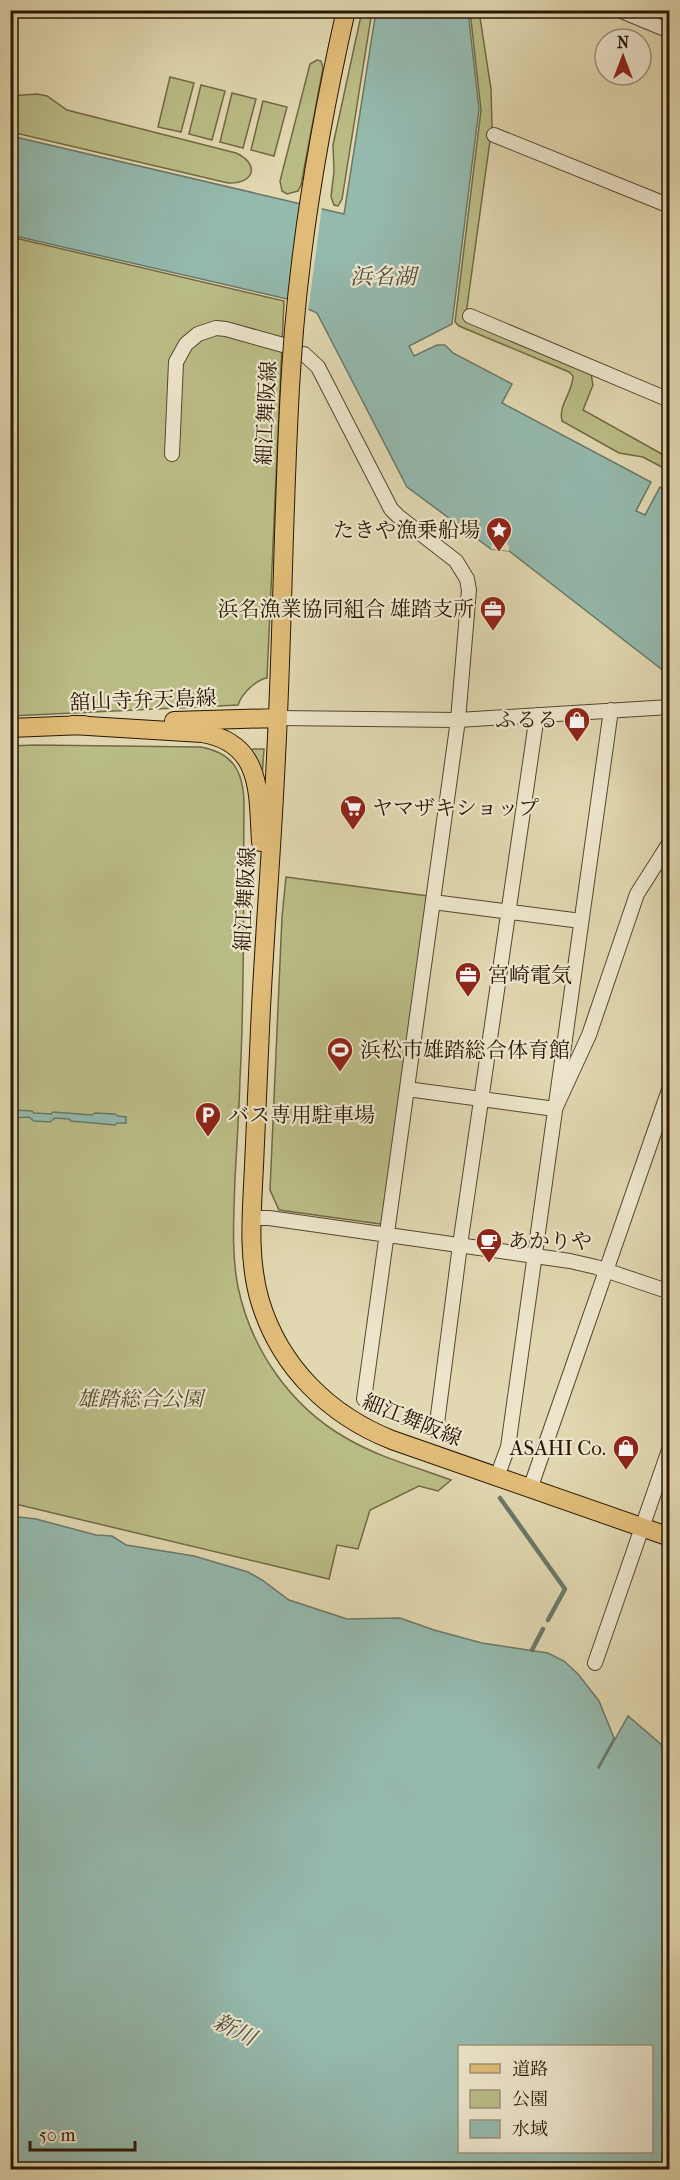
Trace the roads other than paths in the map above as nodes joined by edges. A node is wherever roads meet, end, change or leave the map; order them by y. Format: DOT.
graph roads {
  1 [pos="346,10"];
  2 [pos="619,10"];
  3 [pos="669,31"];
  4 [pos="494,135"];
  5 [pos="669,206"];
  6 [pos="470,316"];
  7 [pos="291,329"];
  8 [pos="304,354"];
  9 [pos="669,393"];
  10 [pos="172,454"];
  11 [pos="669,707"];
  12 [pos="611,710"];
  13 [pos="537,715"];
  14 [pos="278,718"];
  15 [pos="458,720"];
  16 [pos="72,725"];
  17 [pos="10,728"];
  18 [pos="669,842"];
  19 [pos="433,902"];
  20 [pos="508,912"];
  21 [pos="265,916"];
  22 [pos="581,921"];
  23 [pos="669,1087"];
  24 [pos="407,1089"];
  25 [pos="482,1099"];
  26 [pos="555,1109"];
  27 [pos="252,1218"];
  28 [pos="387,1235"];
  29 [pos="460,1245"];
  30 [pos="534,1255"];
  31 [pos="606,1270"];
  32 [pos="669,1292"];
  33 [pos="364,1399"];
  34 [pos="436,1431"];
  35 [pos="669,1447"];
  36 [pos="497,1477"];
  37 [pos="530,1489"];
  38 [pos="642,1528"];
  39 [pos="669,1538"];
  40 [pos="595,1664"];
  1 -- 7 [label="main road, 細江舞阪線"];
  2 -- 3 [label="street"];
  4 -- 5 [label="street"];
  6 -- 9 [label="street"];
  7 -- 10 [label="street"];
  7 -- 14 [label="main road, 細江舞阪線, bridge"];
  8 -- 15 [label="street"];
  11 -- 12 [label="street"];
  12 -- 13 [label="street"];
  12 -- 22 [label="street"];
  13 -- 15 [label="street"];
  13 -- 20 [label="street"];
  14 -- 15 [label="street"];
  14 -- 16 [label="main road, 舘山寺弁天島線"];
  14 -- 21 [label="main road, 細江舞阪線"];
  15 -- 19 [label="street"];
  16 -- 17 [label="main road, 舘山寺弁天島線"];
  16 -- 21 [label="main road"];
  18 -- 26 [label="street"];
  19 -- 20 [label="street"];
  19 -- 24 [label="street"];
  20 -- 22 [label="street"];
  20 -- 25 [label="street"];
  21 -- 27 [label="main road, 細江舞阪線"];
  22 -- 26 [label="street"];
  23 -- 31 [label="street"];
  24 -- 25 [label="street"];
  24 -- 28 [label="street"];
  25 -- 26 [label="street"];
  25 -- 29 [label="street"];
  26 -- 30 [label="street"];
  27 -- 28 [label="street"];
  27 -- 36 [label="main road, 細江舞阪線"];
  28 -- 29 [label="street"];
  28 -- 33 [label="street"];
  29 -- 30 [label="street"];
  29 -- 34 [label="street"];
  30 -- 31 [label="street"];
  30 -- 36 [label="street"];
  31 -- 32 [label="street"];
  31 -- 37 [label="street"];
  35 -- 38 [label="street"];
  36 -- 37 [label="main road, 細江舞阪線"];
  37 -- 38 [label="main road, 細江舞阪線"];
  38 -- 39 [label="main road, 細江舞阪線"];
  38 -- 40 [label="street"];
}
